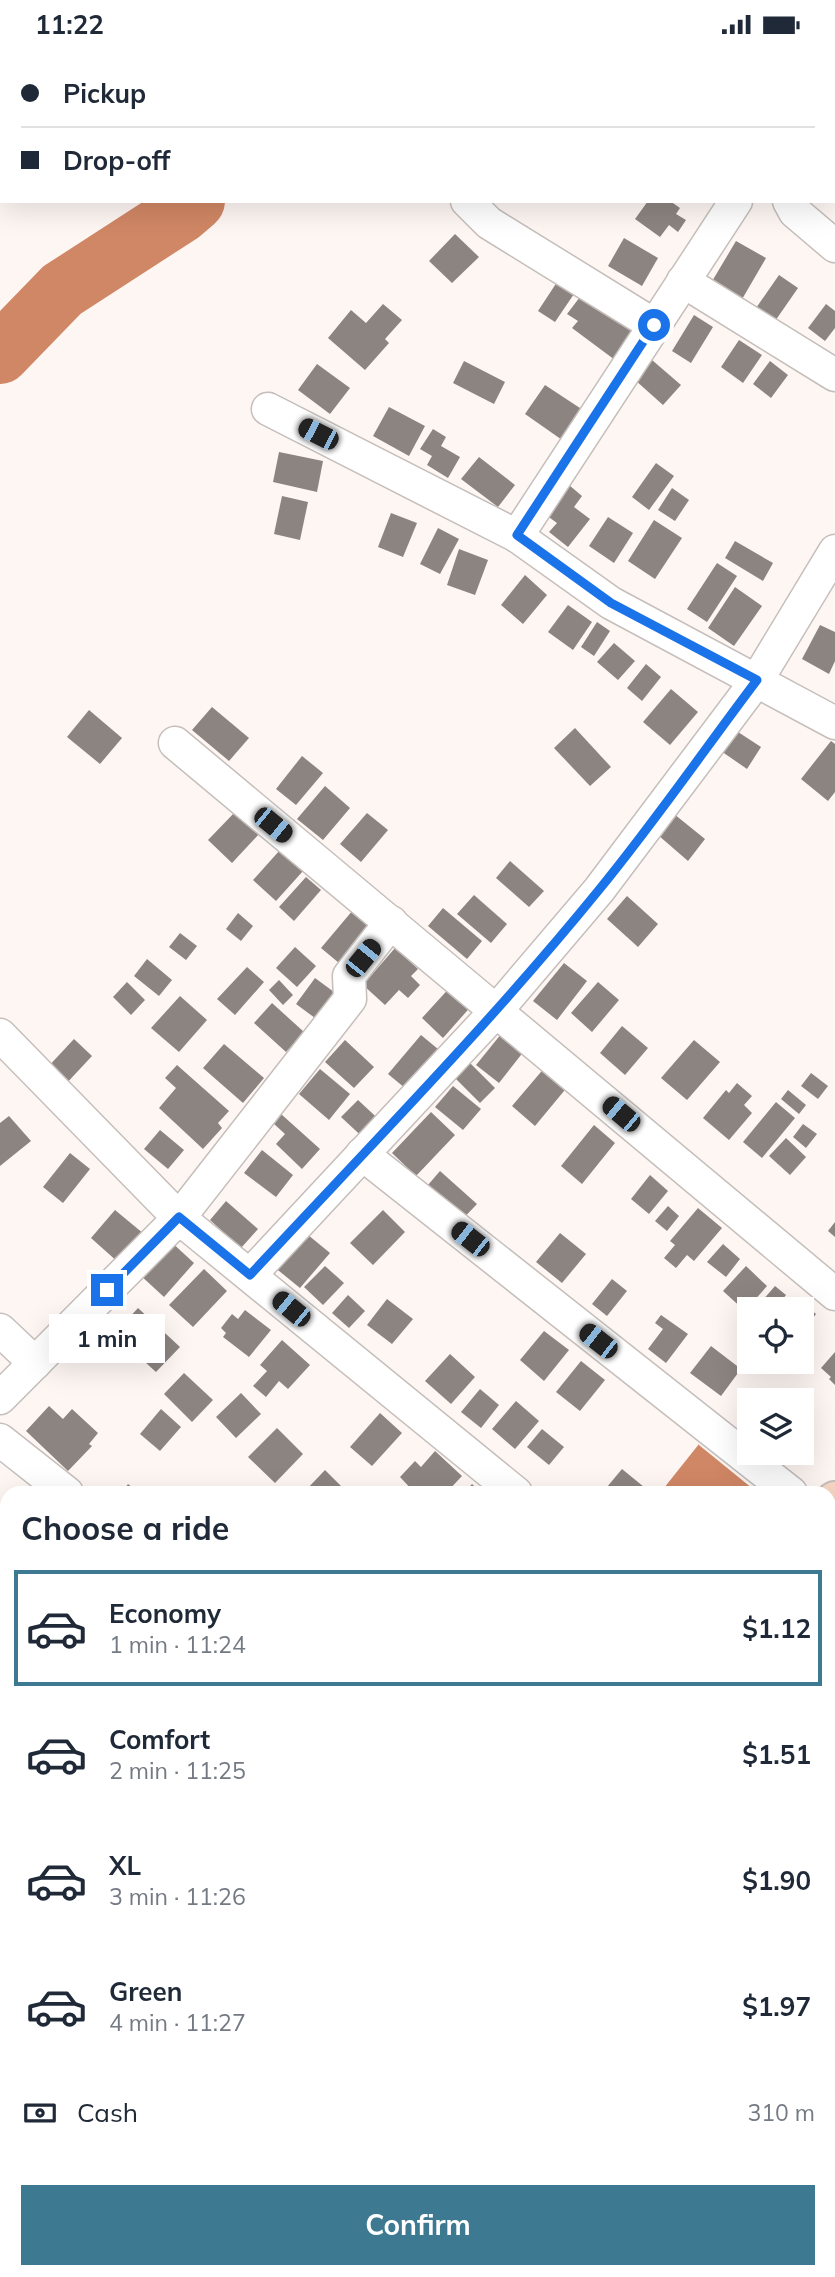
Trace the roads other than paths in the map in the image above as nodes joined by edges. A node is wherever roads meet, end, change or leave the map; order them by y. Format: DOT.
graph roads {
  1 [pos="469,203"];
  2 [pos="735,203"];
  3 [pos="790,203"];
  4 [pos="835,246"];
  5 [pos="683,281"];
  6 [pos="654,325"];
  7 [pos="835,375"];
  8 [pos="268,409"];
  9 [pos="517,535"];
  10 [pos="835,551"];
  11 [pos="757,680"];
  12 [pos="835,723"];
  13 [pos="175,743"];
  14 [pos="391,922"];
  15 [pos="497,1010"];
  16 [pos="0,1035"];
  17 [pos="362,1154"];
  18 [pos="179,1217"];
  19 [pos="250,1275"];
  20 [pos="835,1294"];
  21 [pos="0,1330"];
  22 [pos="35,1363"];
  23 [pos="0,1398"];
  24 [pos="0,1440"];
  25 [pos="58,1486"];
  26 [pos="507,1486"];
  27 [pos="782,1486"];
  1 -- 6 [label="street"];
  2 -- 5 [label="street"];
  3 -- 4 [label="street"];
  5 -- 6 [label="street"];
  5 -- 7 [label="street"];
  6 -- 9 [label="street"];
  8 -- 9 [label="street"];
  9 -- 11 [label="street"];
  10 -- 11 [label="street"];
  11 -- 12 [label="street"];
  11 -- 15 [label="street"];
  13 -- 14 [label="street"];
  14 -- 15 [label="street"];
  14 -- 18 [label="street"];
  15 -- 17 [label="street"];
  15 -- 20 [label="street"];
  16 -- 18 [label="street"];
  17 -- 19 [label="street"];
  17 -- 27 [label="street"];
  18 -- 19 [label="street"];
  18 -- 22 [label="street"];
  19 -- 26 [label="street"];
  21 -- 22 [label="street"];
  22 -- 23 [label="street"];
  24 -- 25 [label="street"];
}
